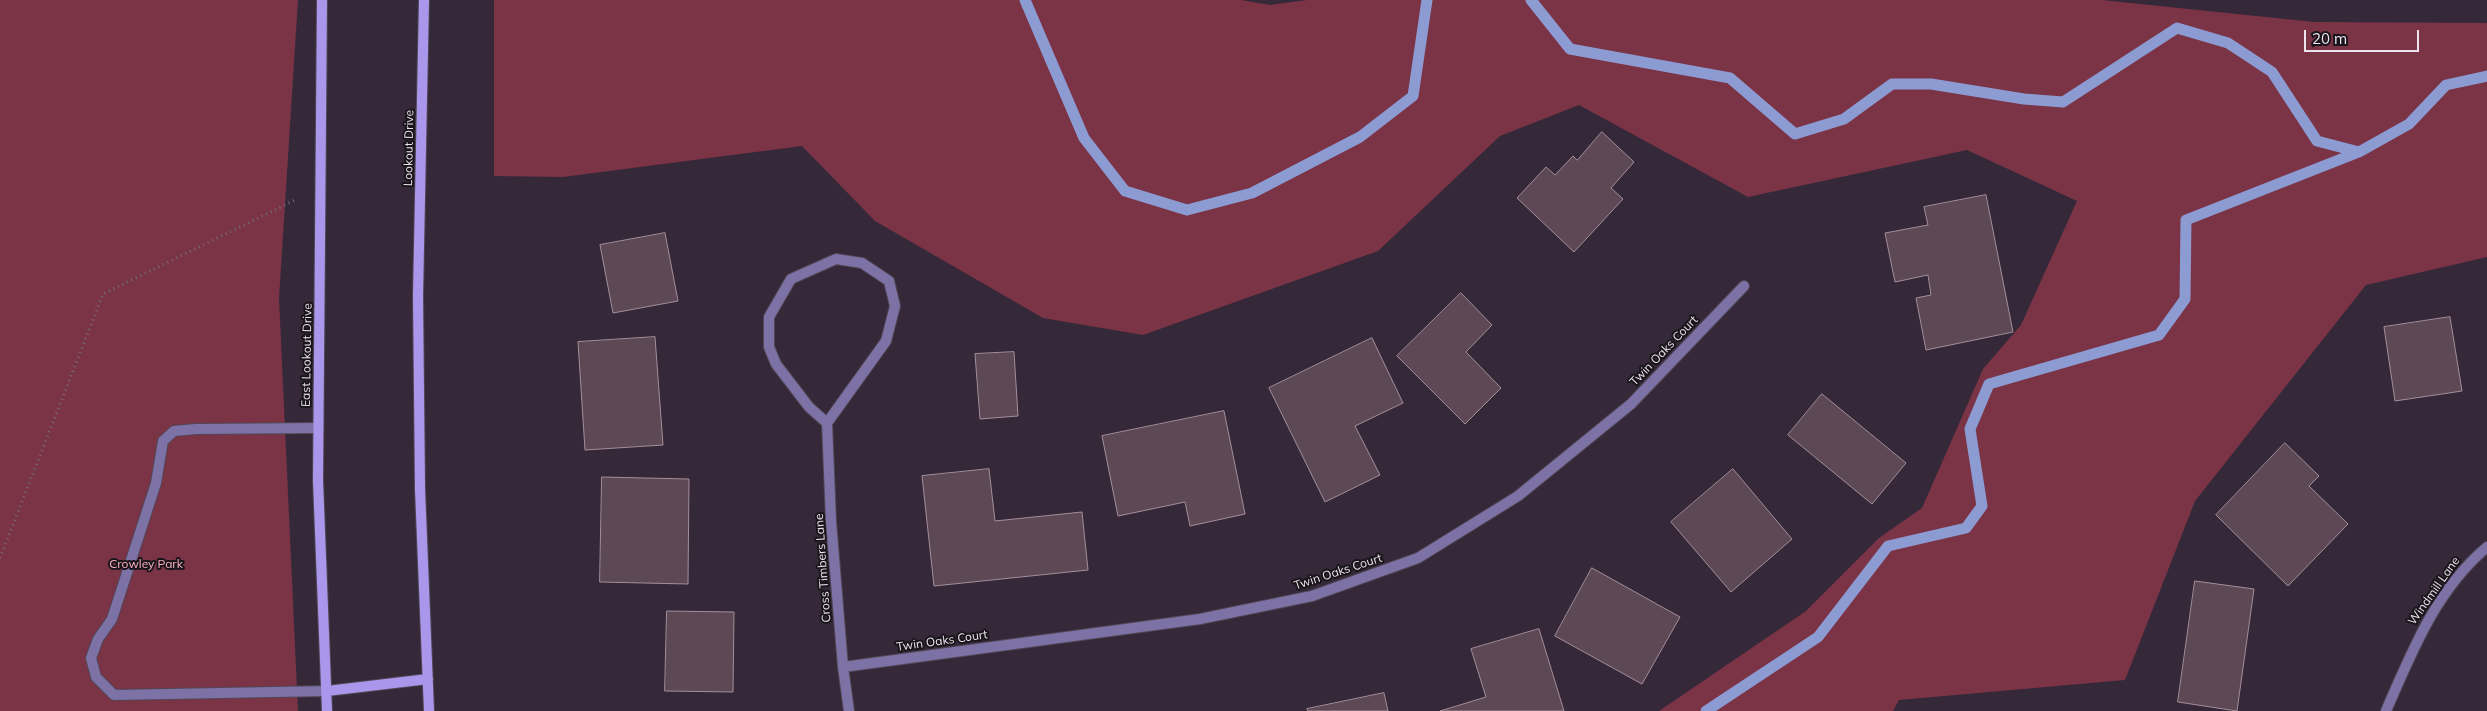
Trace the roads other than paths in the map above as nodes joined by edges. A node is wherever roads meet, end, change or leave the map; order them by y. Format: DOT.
graph roads {
  1 [pos="322,0"];
  2 [pos="424,0"];
  3 [pos="1744,286"];
  4 [pos="827,423"];
  5 [pos="318,428"];
  6 [pos="2487,547"];
  7 [pos="843,667"];
  8 [pos="428,679"];
  9 [pos="326,691"];
  10 [pos="327,711"];
  11 [pos="429,711"];
  12 [pos="849,711"];
  13 [pos="2386,711"];
  1 -- 5 [label="main road, East Lookout Drive"];
  2 -- 8 [label="main road, Lookout Drive"];
  3 -- 7 [label="street, Twin Oaks Court"];
  4 -- 4 [label="street"];
  4 -- 7 [label="street, Cross Timbers Lane"];
  5 -- 9 [label="main road, East Lookout Drive"];
  5 -- 9 [label="street"];
  6 -- 13 [label="street, Windmill Lane"];
  7 -- 12 [label="street, Cross Timbers Lane"];
  8 -- 9 [label="main road"];
  8 -- 11 [label="main road"];
  9 -- 10 [label="main road, East Lookout Drive"];
}
